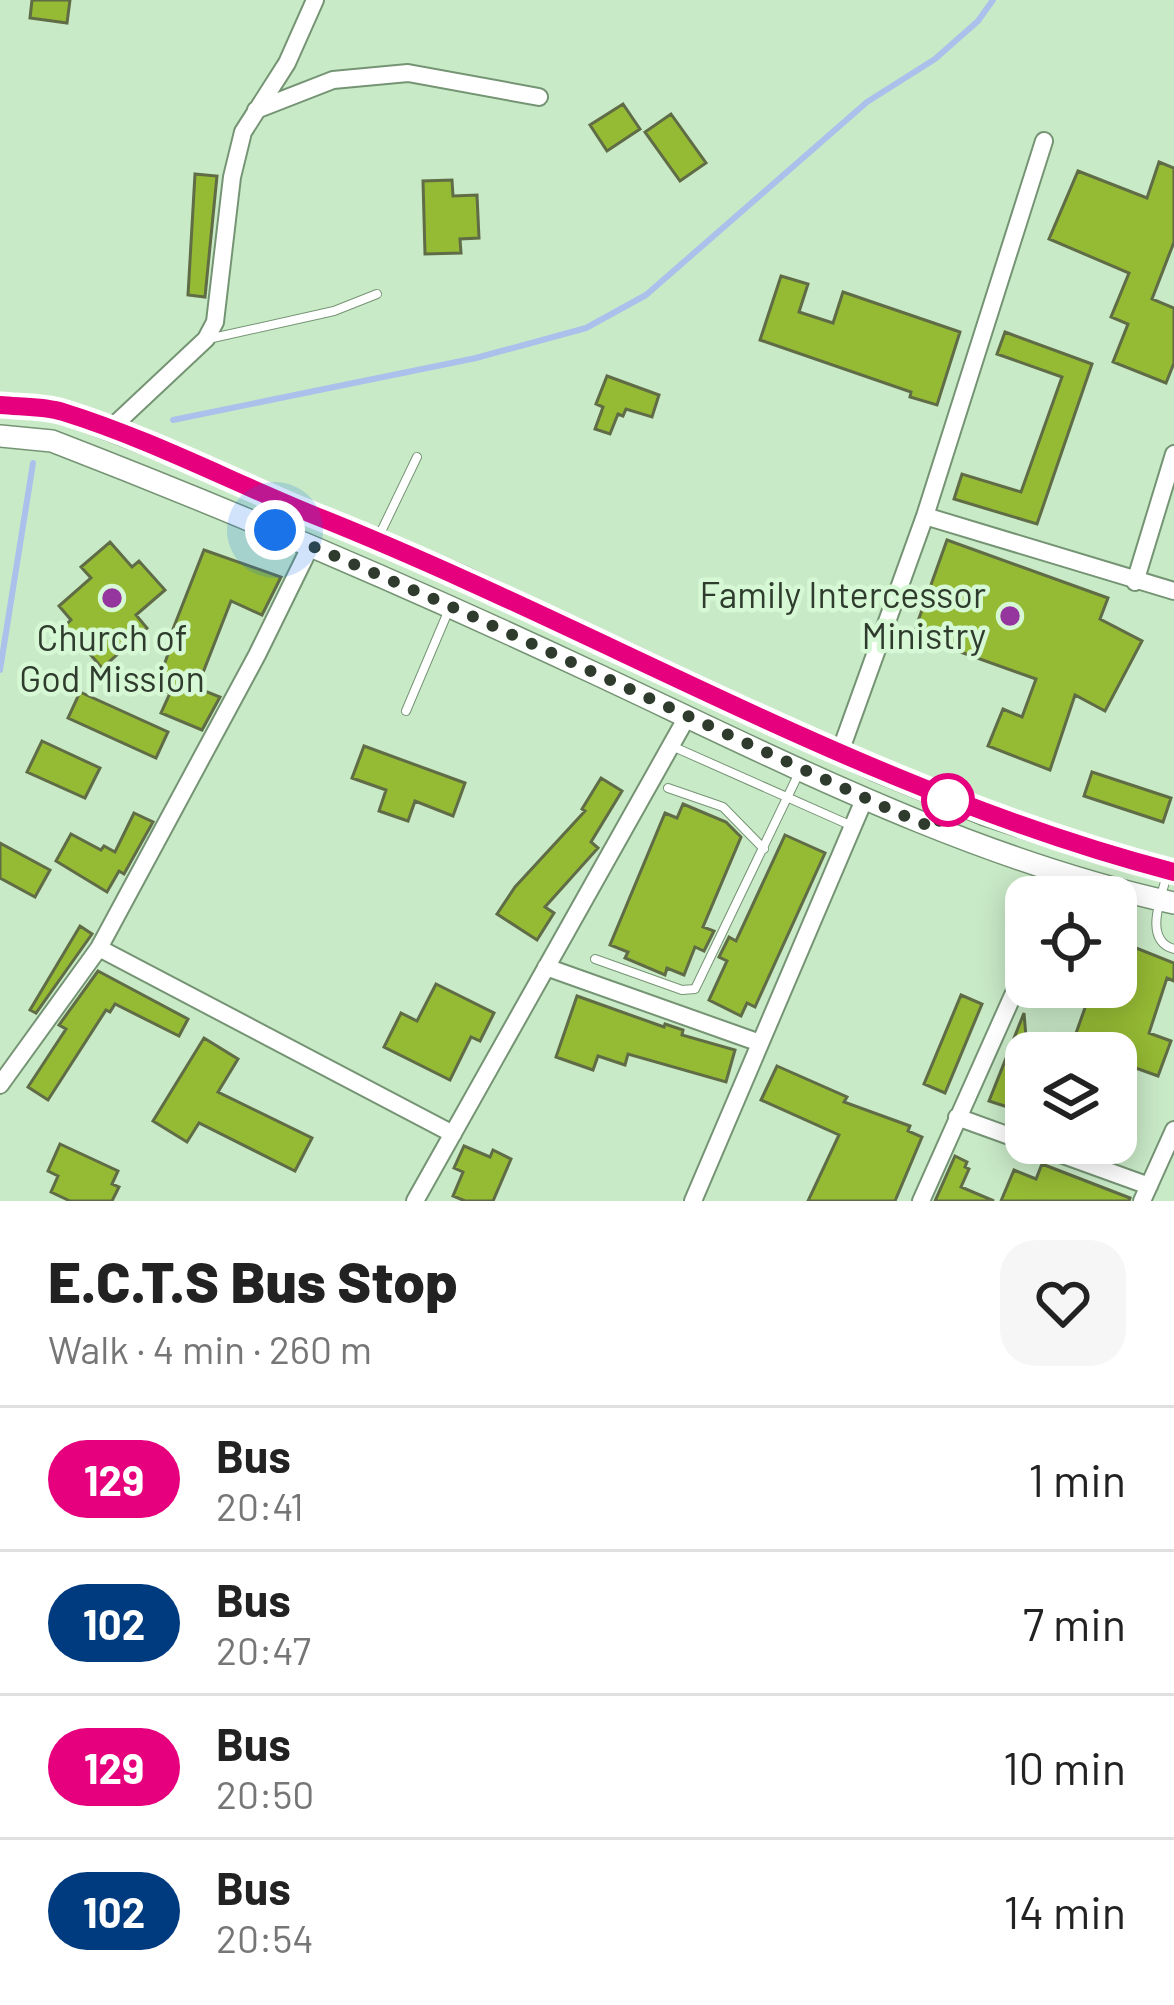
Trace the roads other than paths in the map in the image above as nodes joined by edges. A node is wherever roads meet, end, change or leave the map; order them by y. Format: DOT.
graph roads {
  1 [pos="315,0"];
  2 [pos="539,97"];
  3 [pos="255,110"];
  4 [pos="1044,141"];
  5 [pos="376,294"];
  6 [pos="206,339"];
  7 [pos="0,405"];
  8 [pos="109,430"];
  9 [pos="0,436"];
  10 [pos="1174,454"];
  11 [pos="417,457"];
  12 [pos="925,516"];
  13 [pos="377,539"];
  14 [pos="311,545"];
  15 [pos="1136,582"];
  16 [pos="1174,591"];
  17 [pos="450,606"];
  18 [pos="406,711"];
  19 [pos="687,716"];
  20 [pos="669,745"];
  21 [pos="840,752"];
  22 [pos="802,768"];
  23 [pos="668,788"];
  24 [pos="788,797"];
  25 [pos="864,800"];
  26 [pos="854,826"];
  27 [pos="764,849"];
  28 [pos="1171,871"];
  29 [pos="1068,875"];
  30 [pos="1167,902"];
  31 [pos="99,948"];
  32 [pos="1174,950"];
  33 [pos="595,959"];
  34 [pos="546,967"];
  35 [pos="1007,1008"];
  36 [pos="760,1043"];
  37 [pos="0,1085"];
  38 [pos="957,1117"];
  39 [pos="1174,1130"];
  40 [pos="453,1134"];
  41 [pos="1005,1134"];
  42 [pos="1079,1164"];
  43 [pos="1146,1193"];
  44 [pos="415,1201"];
  45 [pos="693,1201"];
  46 [pos="921,1201"];
  1 -- 3 [label="street"];
  2 -- 3 [label="street"];
  3 -- 6 [label="street"];
  4 -- 12 [label="street"];
  5 -- 6 [label="lane"];
  6 -- 8 [label="street"];
  7 -- 8 [label="main road"];
  8 -- 13 [label="main road"];
  9 -- 14 [label="main road"];
  10 -- 15 [label="street"];
  11 -- 13 [label="lane"];
  12 -- 15 [label="street"];
  12 -- 21 [label="street"];
  13 -- 21 [label="main road"];
  14 -- 17 [label="main road"];
  14 -- 31 [label="street"];
  15 -- 16 [label="street"];
  17 -- 18 [label="lane"];
  17 -- 19 [label="main road"];
  19 -- 20 [label="street"];
  19 -- 22 [label="main road"];
  20 -- 24 [label="lane"];
  20 -- 34 [label="street"];
  21 -- 28 [label="main road"];
  22 -- 24 [label="lane"];
  22 -- 25 [label="main road"];
  23 -- 27 [label="lane"];
  24 -- 26 [label="lane"];
  24 -- 27 [label="lane"];
  25 -- 26 [label="street"];
  25 -- 29 [label="main road"];
  26 -- 36 [label="street"];
  27 -- 33 [label="lane"];
  28 -- 30 [label="lane"];
  29 -- 30 [label="main road"];
  30 -- 32 [label="lane"];
  31 -- 37 [label="street"];
  31 -- 40 [label="street"];
  34 -- 36 [label="street"];
  34 -- 40 [label="street"];
  35 -- 38 [label="street"];
  36 -- 45 [label="street"];
  38 -- 41 [label="street"];
  38 -- 46 [label="street"];
  39 -- 43 [label="street"];
  40 -- 44 [label="street"];
  42 -- 43 [label="street"];
}
